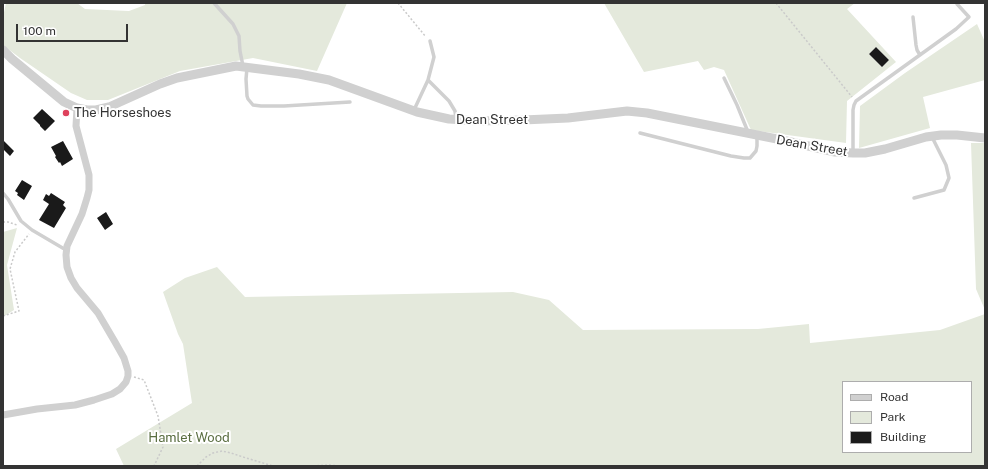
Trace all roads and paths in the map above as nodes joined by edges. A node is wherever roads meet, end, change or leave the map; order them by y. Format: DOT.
graph roads {
  1 [pos="214,3"];
  2 [pos="398,3"];
  3 [pos="776,3"];
  4 [pos="957,4"];
  5 [pos="913,17"];
  6 [pos="430,41"];
  7 [pos="3,50"];
  8 [pos="920,55"];
  9 [pos="245,67"];
  10 [pos="724,78"];
  11 [pos="428,80"];
  12 [pos="856,101"];
  13 [pos="350,102"];
  14 [pos="77,108"];
  15 [pos="414,110"];
  16 [pos="456,120"];
  17 [pos="640,133"];
  18 [pos="753,134"];
  19 [pos="932,136"];
  20 [pos="985,138"];
  21 [pos="853,153"];
  22 [pos="3,193"];
  23 [pos="914,198"];
  24 [pos="3,222"];
  25 [pos="32,230"];
  26 [pos="67,250"];
  27 [pos="3,316"];
  28 [pos="128,376"];
  29 [pos="3,415"];
  30 [pos="154,466"];
  31 [pos="197,466"];
  32 [pos="273,466"];
  33 [pos="313,466"];
  34 [pos="341,466"];
  1 -- 9 [label="lane"];
  2 -- 6 [label="path"];
  3 -- 12 [label="path"];
  4 -- 8 [label="lane"];
  5 -- 8 [label="lane"];
  6 -- 11 [label="lane"];
  7 -- 14 [label="street, Dean Street"];
  8 -- 12 [label="lane"];
  9 -- 13 [label="lane"];
  9 -- 14 [label="street, Dean Street"];
  9 -- 15 [label="street, Dean Street"];
  10 -- 18 [label="lane"];
  11 -- 15 [label="lane"];
  11 -- 16 [label="lane"];
  12 -- 21 [label="lane"];
  14 -- 26 [label="street"];
  15 -- 16 [label="street, Dean Street"];
  16 -- 18 [label="street, Dean Street"];
  17 -- 18 [label="lane"];
  18 -- 21 [label="street, Dean Street"];
  19 -- 20 [label="street, Dean Street"];
  19 -- 21 [label="street, Dean Street"];
  19 -- 23 [label="lane"];
  22 -- 25 [label="lane"];
  24 -- 25 [label="path"];
  25 -- 26 [label="lane"];
  25 -- 27 [label="path"];
  26 -- 28 [label="street"];
  28 -- 29 [label="street"];
  28 -- 30 [label="path"];
  31 -- 32 [label="path"];
  33 -- 34 [label="path"];
}
